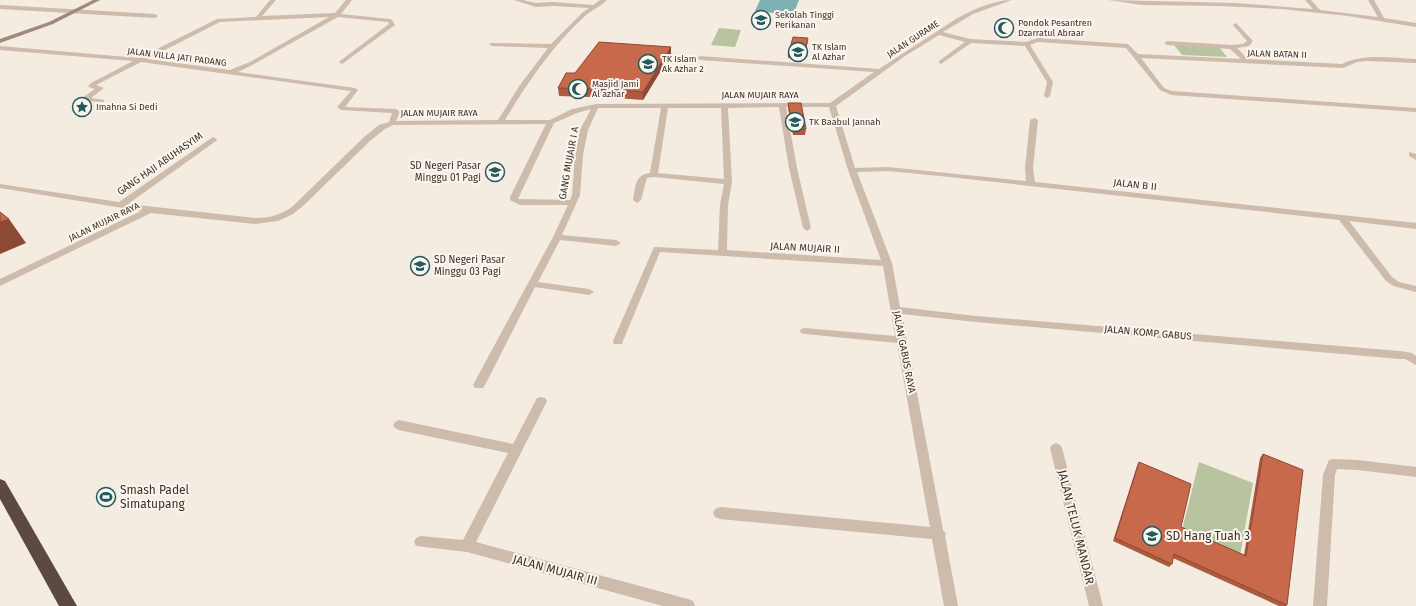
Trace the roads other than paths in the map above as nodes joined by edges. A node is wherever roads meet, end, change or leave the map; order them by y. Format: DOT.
graph roads {
  1 [pos="10,0"];
  2 [pos="97,0"];
  3 [pos="273,0"];
  4 [pos="349,0"];
  5 [pos="517,0"];
  6 [pos="604,0"];
  7 [pos="1009,0"];
  8 [pos="1111,0"];
  9 [pos="1308,0"];
  10 [pos="1371,0"];
  11 [pos="0,5"];
  12 [pos="596,7"];
  13 [pos="1316,10"];
  14 [pos="75,12"];
  15 [pos="337,15"];
  16 [pos="156,16"];
  17 [pos="259,17"];
  18 [pos="1382,20"];
  19 [pos="1236,25"];
  20 [pos="1416,26"];
  21 [pos="938,33"];
  22 [pos="0,40"];
  23 [pos="970,42"];
  24 [pos="1167,43"];
  25 [pos="492,44"];
  26 [pos="1027,44"];
  27 [pos="552,46"];
  28 [pos="1232,47"];
  29 [pos="0,48"];
  30 [pos="1137,56"];
  31 [pos="700,58"];
  32 [pos="138,60"];
  33 [pos="1416,61"];
  34 [pos="342,62"];
  35 [pos="941,62"];
  36 [pos="1247,62"];
  37 [pos="882,71"];
  38 [pos="230,73"];
  39 [pos="1047,96"];
  40 [pos="102,101"];
  41 [pos="724,105"];
  42 [pos="832,105"];
  43 [pos="596,106"];
  44 [pos="666,106"];
  45 [pos="782,106"];
  46 [pos="1373,106"];
  47 [pos="1416,110"];
  48 [pos="1416,115"];
  49 [pos="1034,120"];
  50 [pos="551,122"];
  51 [pos="392,123"];
  52 [pos="500,123"];
  53 [pos="213,139"];
  54 [pos="855,170"];
  55 [pos="654,175"];
  56 [pos="728,182"];
  57 [pos="1031,185"];
  58 [pos="0,186"];
  59 [pos="637,200"];
  60 [pos="573,203"];
  61 [pos="119,206"];
  62 [pos="150,210"];
  63 [pos="1341,217"];
  64 [pos="1416,226"];
  65 [pos="807,228"];
  66 [pos="558,237"];
  67 [pos="616,244"];
  68 [pos="722,254"];
  69 [pos="887,263"];
  70 [pos="0,283"];
  71 [pos="533,284"];
  72 [pos="1416,289"];
  73 [pos="589,292"];
  74 [pos="901,310"];
  75 [pos="805,330"];
  76 [pos="902,340"];
  77 [pos="618,341"];
  78 [pos="1416,361"];
  79 [pos="479,385"];
  80 [pos="541,401"];
  81 [pos="399,425"];
  82 [pos="1056,448"];
  83 [pos="516,450"];
  84 [pos="1416,472"];
  85 [pos="0,485"];
  86 [pos="720,512"];
  87 [pos="939,534"];
  88 [pos="421,542"];
  89 [pos="467,546"];
  90 [pos="68,606"];
  91 [pos="688,606"];
  92 [pos="951,606"];
  93 [pos="1096,606"];
  94 [pos="1320,606"];
  1 -- 11 [label="street"];
  2 -- 14 [label="street"];
  3 -- 17 [label="street"];
  4 -- 15 [label="street"];
  5 -- 12 [label="street"];
  6 -- 12 [label="street"];
  7 -- 21 [label="street, JALAN GURAME"];
  8 -- 13 [label="street"];
  9 -- 13 [label="street"];
  10 -- 18 [label="street"];
  11 -- 14 [label="street"];
  12 -- 27 [label="street"];
  13 -- 18 [label="street"];
  14 -- 16 [label="street"];
  14 -- 22 [label="street"];
  15 -- 17 [label="street"];
  15 -- 34 [label="street"];
  15 -- 38 [label="street, JALAN VILLA JATI PADANG"];
  17 -- 32 [label="street"];
  18 -- 20 [label="street"];
  19 -- 28 [label="street"];
  21 -- 23 [label="street"];
  21 -- 37 [label="street, JALAN GURAME"];
  23 -- 26 [label="street"];
  23 -- 35 [label="street"];
  24 -- 28 [label="street"];
  25 -- 27 [label="street"];
  26 -- 30 [label="street"];
  26 -- 39 [label="street"];
  27 -- 52 [label="street"];
  28 -- 36 [label="street"];
  29 -- 32 [label="street, JALAN VILLA JATI PADANG"];
  30 -- 36 [label="street, JALAN BATAN II"];
  30 -- 46 [label="street"];
  31 -- 37 [label="street"];
  32 -- 38 [label="street, JALAN VILLA JATI PADANG"];
  32 -- 40 [label="street"];
  33 -- 36 [label="street, JALAN BATAN II"];
  37 -- 42 [label="street, JALAN GURAME"];
  38 -- 51 [label="street"];
  41 -- 44 [label="street, JALAN MUJAIR RAYA"];
  41 -- 45 [label="street, JALAN MUJAIR RAYA"];
  41 -- 56 [label="street"];
  42 -- 45 [label="street, JALAN MUJAIR RAYA"];
  42 -- 54 [label="street, JALAN GABUS RAYA"];
  43 -- 44 [label="street, JALAN MUJAIR RAYA"];
  43 -- 50 [label="street, JALAN MUJAIR RAYA"];
  43 -- 60 [label="street, GANG MUJAIR I A"];
  44 -- 55 [label="street"];
  45 -- 65 [label="street"];
  46 -- 47 [label="street"];
  46 -- 48 [label="street"];
  49 -- 57 [label="street"];
  50 -- 52 [label="street, JALAN MUJAIR RAYA"];
  50 -- 60 [label="street"];
  51 -- 52 [label="street, JALAN MUJAIR RAYA"];
  51 -- 62 [label="street, JALAN MUJAIR RAYA"];
  53 -- 61 [label="street, GANG HAJI ABUHASYIM"];
  54 -- 57 [label="street, JALAN B II"];
  54 -- 69 [label="street, JALAN GABUS RAYA"];
  55 -- 56 [label="street"];
  55 -- 59 [label="street"];
  56 -- 68 [label="street"];
  57 -- 63 [label="street, JALAN B II"];
  58 -- 61 [label="street"];
  60 -- 66 [label="street, GANG MUJAIR I A"];
  61 -- 62 [label="street"];
  62 -- 70 [label="street, JALAN MUJAIR RAYA"];
  63 -- 64 [label="street, JALAN B II"];
  63 -- 72 [label="street"];
  66 -- 67 [label="street"];
  66 -- 71 [label="street, GANG MUJAIR I A"];
  68 -- 69 [label="street, JALAN MUJAIR II"];
  68 -- 77 [label="street, JALAN MUJAIR II"];
  69 -- 74 [label="street, JALAN GABUS RAYA"];
  71 -- 73 [label="street"];
  71 -- 79 [label="street, GANG MUJAIR I A"];
  74 -- 76 [label="street, JALAN GABUS RAYA"];
  74 -- 78 [label="street, JALAN KOMP GABUS"];
  75 -- 76 [label="street"];
  76 -- 87 [label="street, JALAN GABUS RAYA"];
  80 -- 83 [label="street"];
  81 -- 83 [label="street"];
  82 -- 93 [label="street, JALAN TELUK MANDAR"];
  83 -- 89 [label="street"];
  84 -- 94 [label="street"];
  85 -- 90 [label="highway"];
  86 -- 87 [label="street"];
  87 -- 92 [label="street, JALAN GABUS RAYA"];
  88 -- 89 [label="street, JALAN MUJAIR III"];
  89 -- 91 [label="street, JALAN MUJAIR III"];
}
